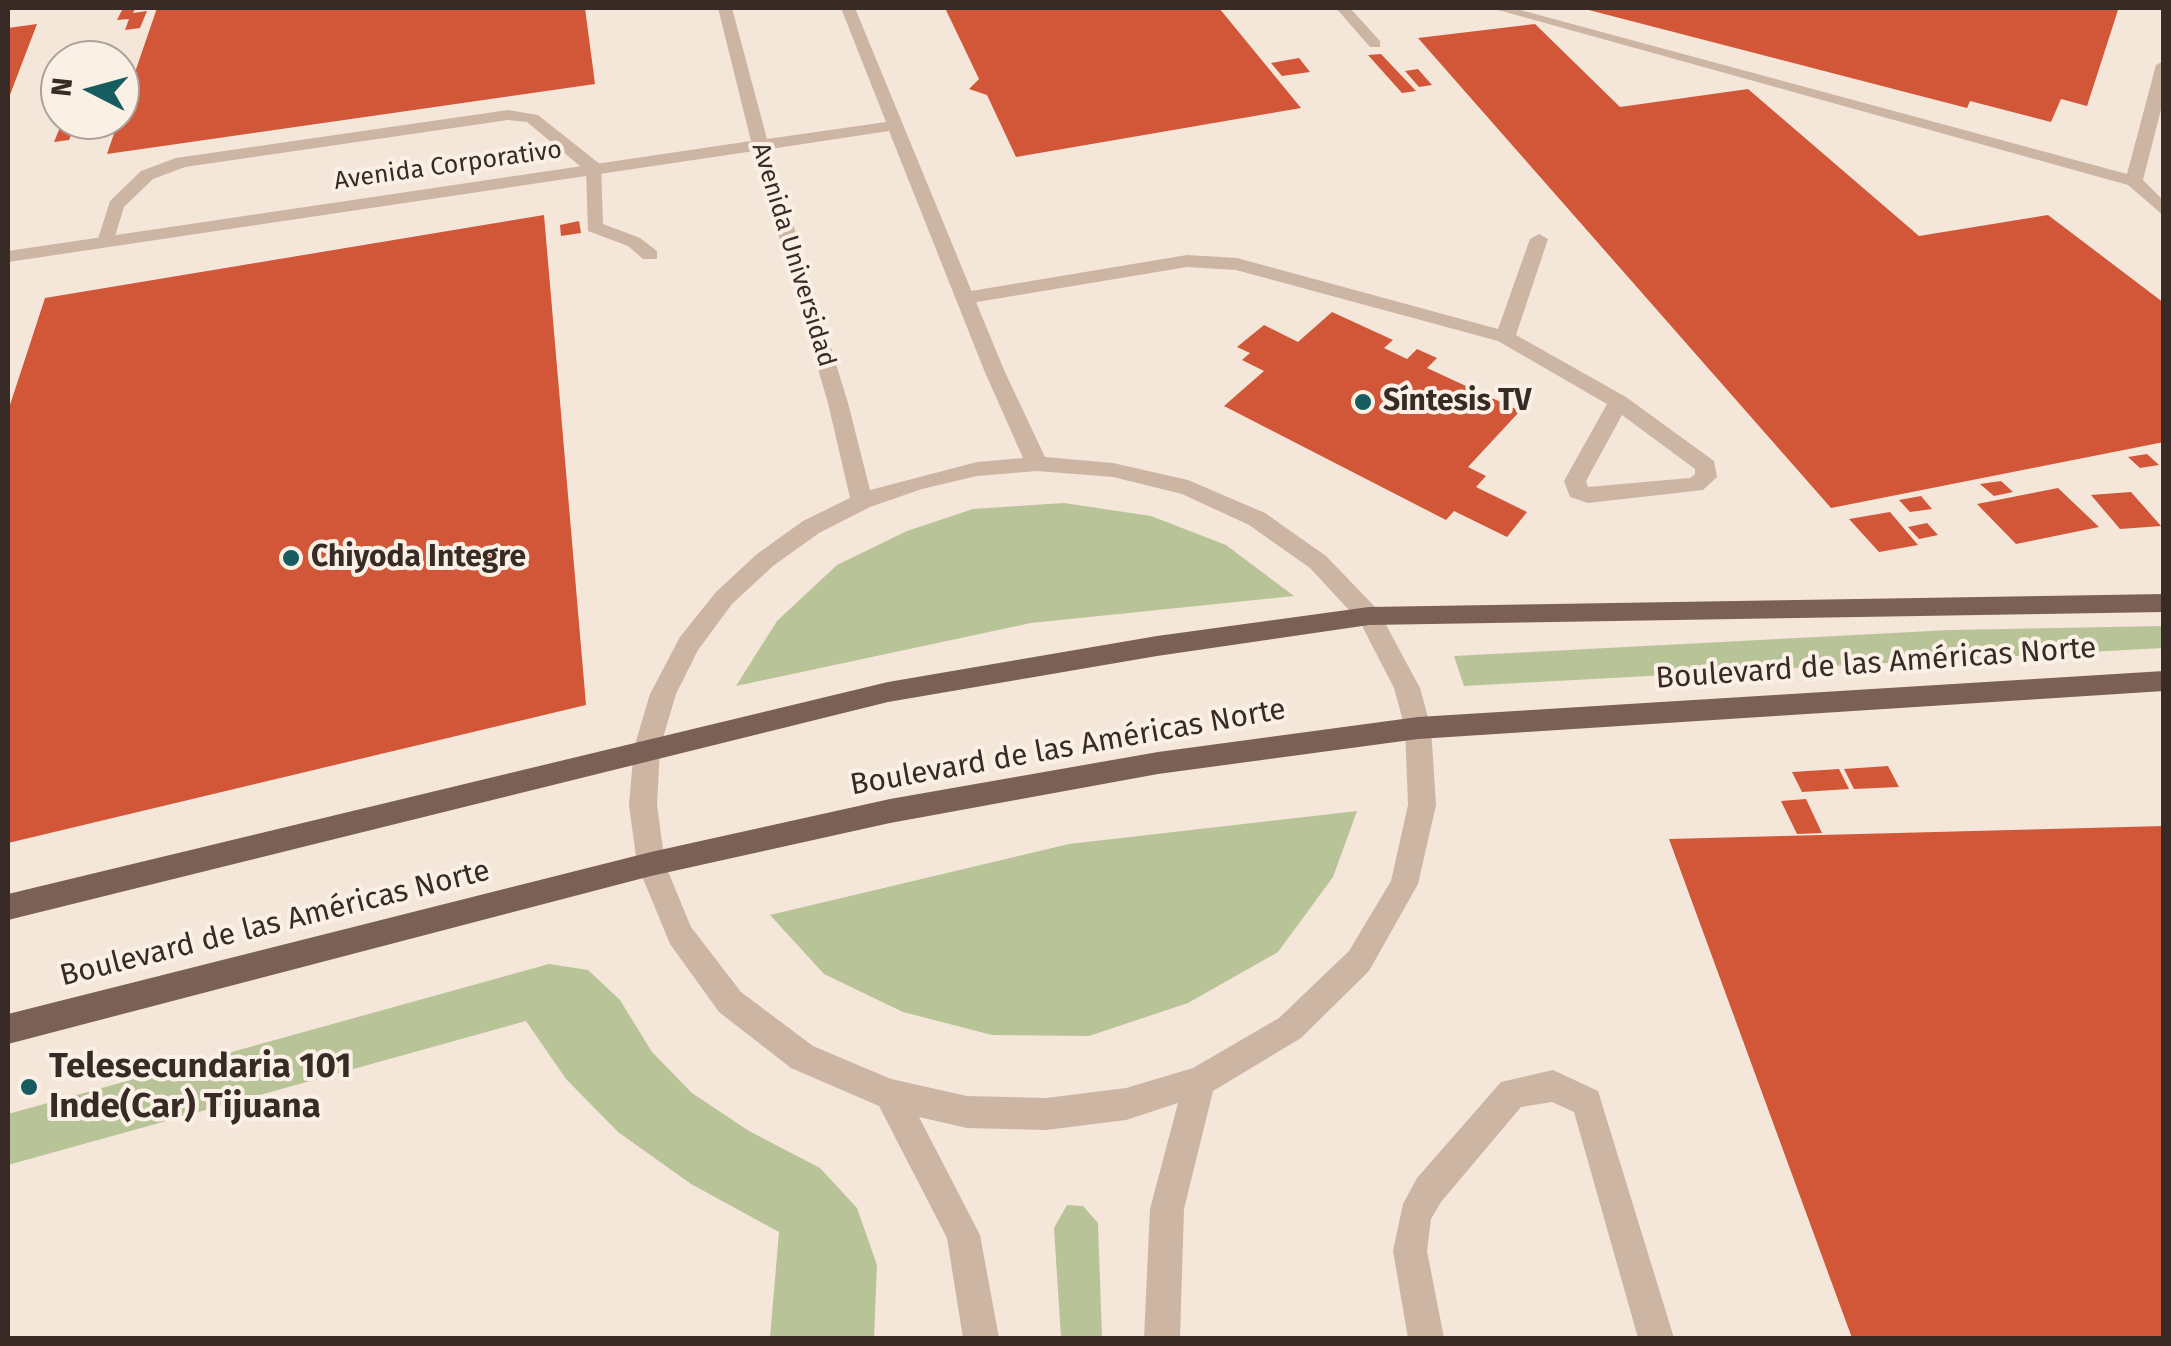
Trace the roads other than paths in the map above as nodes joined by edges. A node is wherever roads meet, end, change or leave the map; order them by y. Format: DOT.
graph roads {
  1 [pos="725,8"];
  2 [pos="848,8"];
  3 [pos="1343,8"];
  4 [pos="1498,8"];
  5 [pos="1375,44"];
  6 [pos="2164,65"];
  7 [pos="896,126"];
  8 [pos="760,146"];
  9 [pos="595,170"];
  10 [pos="2134,181"];
  11 [pos="2164,211"];
  12 [pos="1539,239"];
  13 [pos="106,242"];
  14 [pos="650,255"];
  15 [pos="8,257"];
  16 [pos="965,298"];
  17 [pos="1505,337"];
  18 [pos="1620,402"];
  19 [pos="1036,464"];
  20 [pos="862,502"];
  21 [pos="2164,603"];
  22 [pos="1368,616"];
  23 [pos="2164,681"];
  24 [pos="1418,728"];
  25 [pos="647,748"];
  26 [pos="650,864"];
  27 [pos="8,907"];
  28 [pos="8,1030"];
  29 [pos="1200,1080"];
  30 [pos="890,1096"];
  31 [pos="981,1338"];
  32 [pos="1162,1338"];
  33 [pos="1426,1338"];
  34 [pos="1656,1338"];
  1 -- 8 [label="street, Avenida Universidad"];
  2 -- 7 [label="street"];
  3 -- 5 [label="street"];
  4 -- 10 [label="street"];
  6 -- 10 [label="street"];
  7 -- 8 [label="street, Avenida Corporativo"];
  7 -- 16 [label="street"];
  8 -- 9 [label="street, Avenida Corporativo"];
  8 -- 20 [label="street, Avenida Universidad"];
  9 -- 13 [label="street, Avenida Corporativo"];
  9 -- 13 [label="street"];
  9 -- 14 [label="street"];
  10 -- 11 [label="street"];
  12 -- 17 [label="street"];
  13 -- 15 [label="street, Avenida Corporativo"];
  16 -- 17 [label="street"];
  16 -- 19 [label="street"];
  17 -- 18 [label="street"];
  18 -- 18 [label="street"];
  19 -- 20 [label="street"];
  19 -- 22 [label="street"];
  20 -- 25 [label="street"];
  21 -- 22 [label="main road, Boulevard de las Américas Norte"];
  22 -- 24 [label="street"];
  22 -- 25 [label="main road, Boulevard de las Américas Norte"];
  23 -- 24 [label="main road, Boulevard de las Américas Norte"];
  24 -- 26 [label="main road, Boulevard de las Américas Norte"];
  24 -- 29 [label="street"];
  25 -- 26 [label="street"];
  25 -- 27 [label="main road, Boulevard de las Américas Norte"];
  26 -- 28 [label="main road, Boulevard de las Américas Norte"];
  26 -- 30 [label="street"];
  29 -- 30 [label="street"];
  29 -- 32 [label="street"];
  30 -- 31 [label="street"];
  33 -- 34 [label="street"];
}
